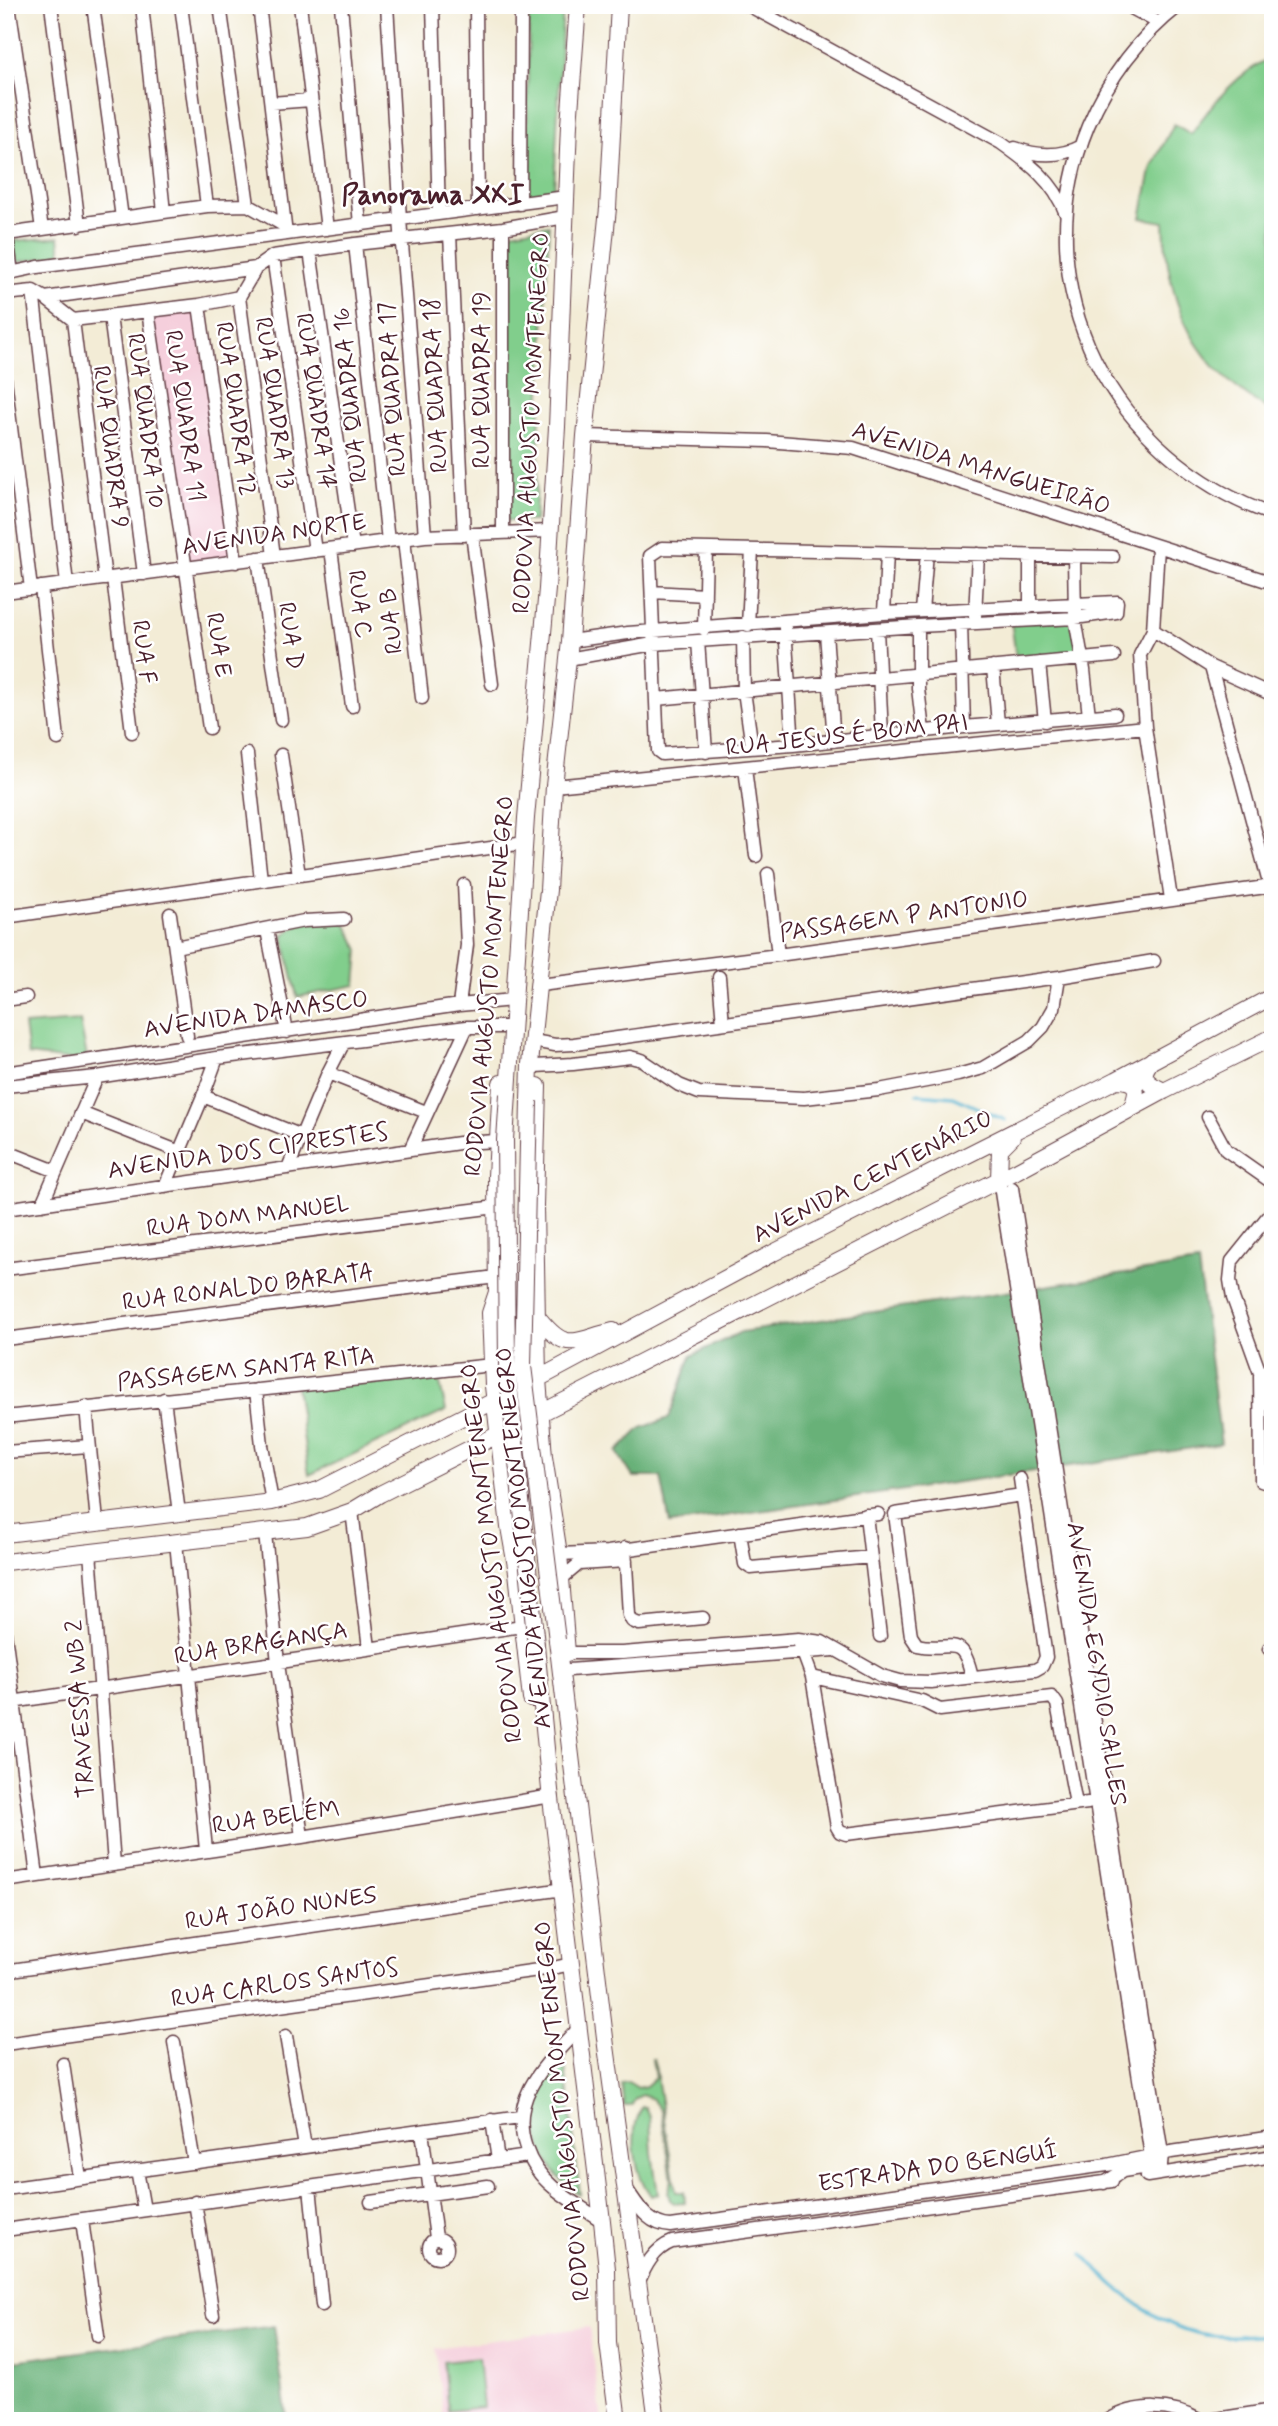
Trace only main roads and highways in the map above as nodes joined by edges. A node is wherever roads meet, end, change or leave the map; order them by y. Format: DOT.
graph roads {
  1 [pos="578,5"];
  2 [pos="619,5"];
  3 [pos="1273,996"];
  4 [pos="1273,1037"];
  5 [pos="511,1045"];
  6 [pos="1152,1060"];
  7 [pos="533,1065"];
  8 [pos="1116,1080"];
  9 [pos="1164,1091"];
  10 [pos="1132,1107"];
  11 [pos="1038,1121"];
  12 [pos="1006,1183"];
  13 [pos="497,1285"];
  14 [pos="536,1321"];
  15 [pos="633,1328"];
  16 [pos="538,1379"];
  17 [pos="495,1399"];
  18 [pos="569,1399"];
  19 [pos="541,1413"];
  20 [pos="498,1433"];
  21 [pos="543,1438"];
  22 [pos="544,1457"];
  23 [pos="505,1474"];
  24 [pos="5,1534"];
  25 [pos="5,1562"];
  26 [pos="562,1646"];
  27 [pos="572,1756"];
  28 [pos="551,1793"];
  29 [pos="618,2421"];
  30 [pos="657,2421"];
  1 -- 5 [label="main road, RODOVIA AUGUSTO MONTENEGRO"];
  2 -- 7 [label="main road, RODOVIA AUGUSTO MONTENEGRO"];
  3 -- 6 [label="main road, AVENIDA CENTENÁRIO"];
  4 -- 9 [label="main road"];
  5 -- 13 [label="main road, RODOVIA AUGUSTO MONTENEGRO"];
  5 -- 28 [label="main road, AVENIDA AUGUSTO MONTENEGRO, bridge"];
  6 -- 8 [label="main road, AVENIDA CENTENÁRIO"];
  6 -- 9 [label="main road"];
  7 -- 14 [label="main road, RODOVIA AUGUSTO MONTENEGRO"];
  7 -- 26 [label="main road, AVENIDA AUGUSTO MONTENEGRO, bridge"];
  8 -- 10 [label="main road"];
  8 -- 11 [label="main road, AVENIDA CENTENÁRIO"];
  9 -- 10 [label="main road"];
  10 -- 12 [label="main road"];
  11 -- 12 [label="main road"];
  11 -- 15 [label="main road, AVENIDA CENTENÁRIO"];
  12 -- 18 [label="main road"];
  13 -- 14 [label="main road"];
  13 -- 17 [label="main road, RODOVIA AUGUSTO MONTENEGRO"];
  14 -- 15 [label="main road"];
  14 -- 16 [label="main road, RODOVIA AUGUSTO MONTENEGRO"];
  15 -- 16 [label="main road, AVENIDA CENTENÁRIO"];
  16 -- 17 [label="main road, AVENIDA CENTENÁRIO"];
  16 -- 19 [label="main road, RODOVIA AUGUSTO MONTENEGRO"];
  17 -- 20 [label="main road, RODOVIA AUGUSTO MONTENEGRO"];
  17 -- 24 [label="main road, AVENIDA CENTENÁRIO"];
  18 -- 19 [label="main road"];
  18 -- 21 [label="main road"];
  19 -- 20 [label="main road"];
  19 -- 21 [label="main road, RODOVIA AUGUSTO MONTENEGRO"];
  20 -- 23 [label="main road, RODOVIA AUGUSTO MONTENEGRO"];
  20 -- 25 [label="main road"];
  21 -- 22 [label="main road, RODOVIA AUGUSTO MONTENEGRO"];
  22 -- 23 [label="main road"];
  22 -- 26 [label="main road, RODOVIA AUGUSTO MONTENEGRO"];
  23 -- 28 [label="main road, RODOVIA AUGUSTO MONTENEGRO"];
  26 -- 27 [label="main road, AVENIDA AUGUSTO MONTENEGRO"];
  26 -- 27 [label="main road, RODOVIA AUGUSTO MONTENEGRO"];
  27 -- 30 [label="main road, RODOVIA AUGUSTO MONTENEGRO"];
  28 -- 29 [label="main road, RODOVIA AUGUSTO MONTENEGRO"];
}
